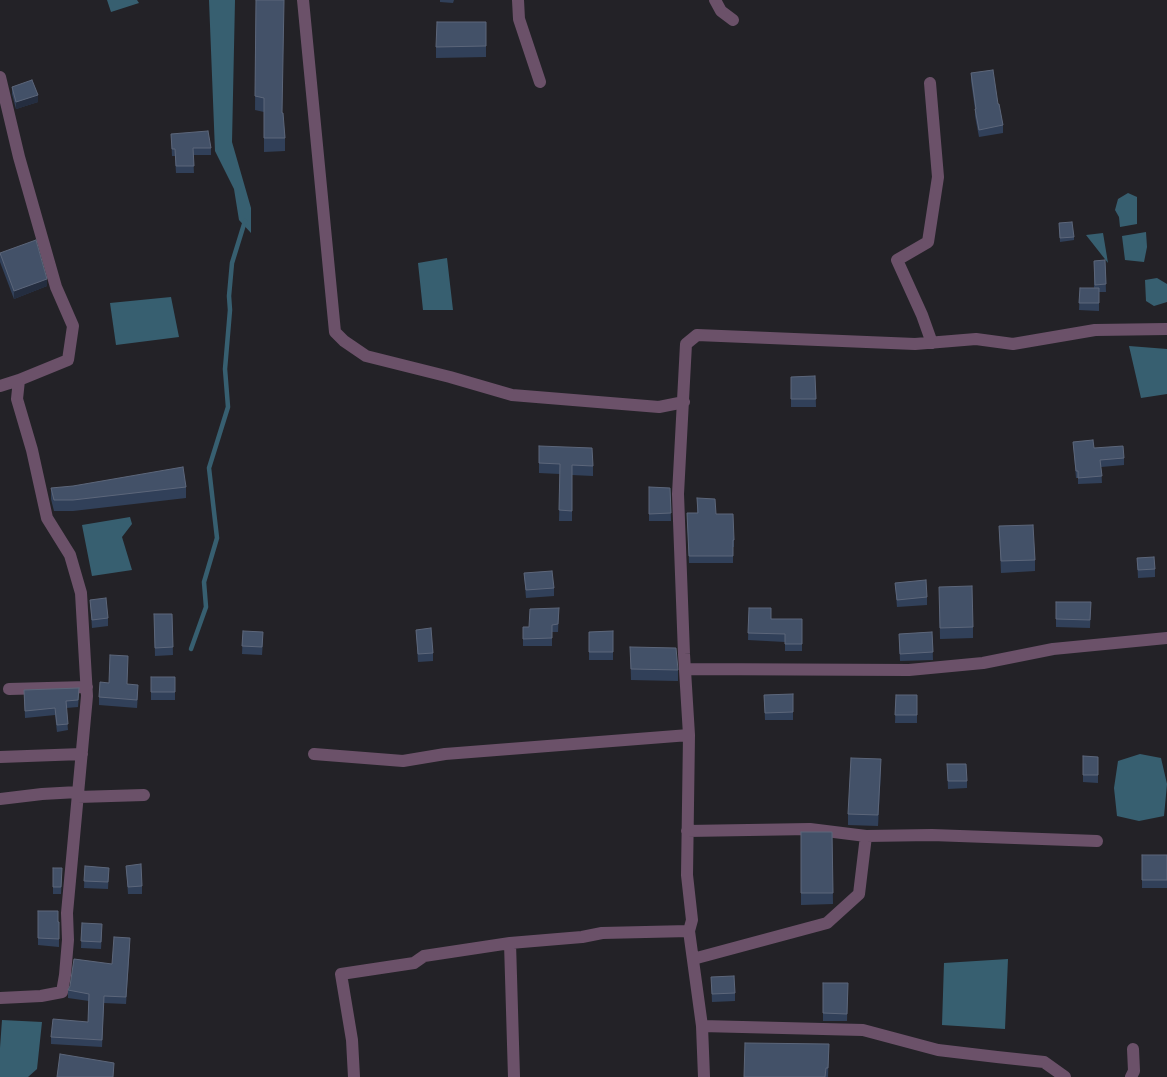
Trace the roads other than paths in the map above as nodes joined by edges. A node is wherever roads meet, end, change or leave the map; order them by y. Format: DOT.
graph roads {
  1 [pos="303,0"];
  2 [pos="518,0"];
  3 [pos="714,0"];
  4 [pos="733,20"];
  5 [pos="0,78"];
  6 [pos="540,82"];
  7 [pos="930,83"];
  8 [pos="2,95"];
  9 [pos="1167,329"];
  10 [pos="932,343"];
  11 [pos="19,380"];
  12 [pos="0,386"];
  13 [pos="684,402"];
  14 [pos="1167,638"];
  15 [pos="684,669"];
  16 [pos="87,688"];
  17 [pos="9,689"];
  18 [pos="688,735"];
  19 [pos="82,754"];
  20 [pos="314,754"];
  21 [pos="0,756"];
  22 [pos="78,795"];
  23 [pos="144,795"];
  24 [pos="0,799"];
  25 [pos="687,831"];
  26 [pos="866,836"];
  27 [pos="1097,841"];
  28 [pos="689,931"];
  29 [pos="510,943"];
  30 [pos="693,959"];
  31 [pos="0,998"];
  32 [pos="702,1026"];
  33 [pos="1133,1049"];
  34 [pos="354,1077"];
  35 [pos="514,1077"];
  36 [pos="704,1077"];
  37 [pos="1065,1077"];
  38 [pos="1131,1077"];
  1 -- 13 [label="street"];
  2 -- 6 [label="street"];
  3 -- 4 [label="street"];
  5 -- 8 [label="street"];
  7 -- 10 [label="street"];
  8 -- 11 [label="street"];
  9 -- 10 [label="street"];
  10 -- 13 [label="street"];
  11 -- 12 [label="street"];
  11 -- 16 [label="street"];
  13 -- 15 [label="street"];
  14 -- 15 [label="street"];
  15 -- 18 [label="street"];
  16 -- 17 [label="street"];
  16 -- 19 [label="street"];
  18 -- 20 [label="street"];
  18 -- 25 [label="street"];
  19 -- 21 [label="street"];
  19 -- 22 [label="street"];
  22 -- 23 [label="street"];
  22 -- 24 [label="street"];
  22 -- 31 [label="street"];
  25 -- 26 [label="street"];
  25 -- 28 [label="street"];
  26 -- 27 [label="street"];
  26 -- 30 [label="street"];
  28 -- 29 [label="street"];
  28 -- 30 [label="street"];
  29 -- 34 [label="street"];
  29 -- 35 [label="street"];
  30 -- 32 [label="street"];
  32 -- 36 [label="street"];
  32 -- 37 [label="street"];
  33 -- 38 [label="street"];
}
